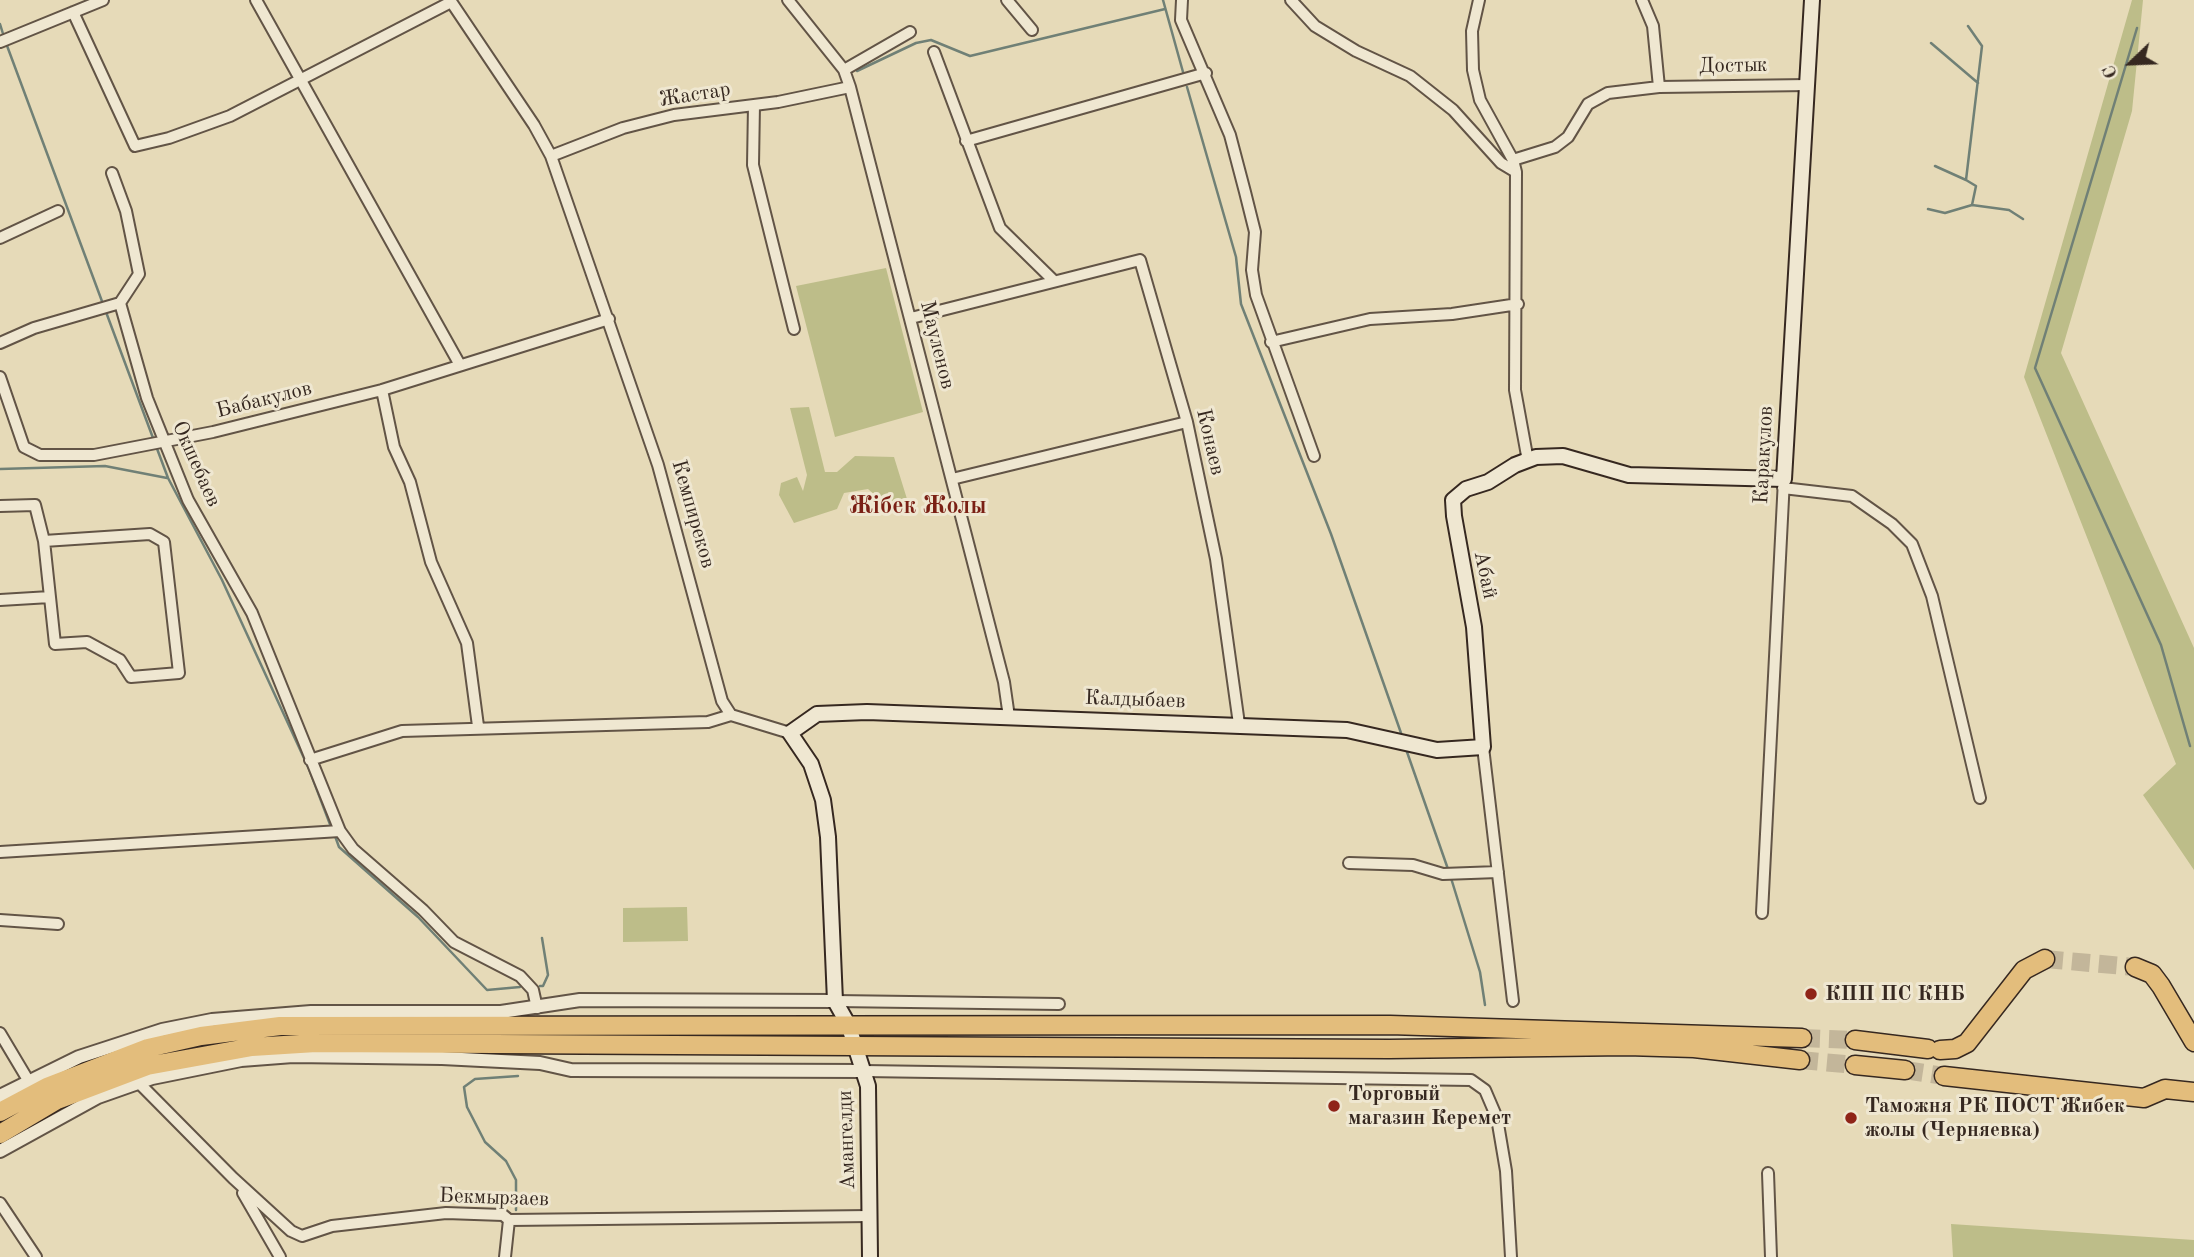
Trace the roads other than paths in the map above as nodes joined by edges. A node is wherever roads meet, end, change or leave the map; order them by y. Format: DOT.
graph roads {
  1 [pos="103,0"];
  2 [pos="256,0"];
  3 [pos="788,0"];
  4 [pos="1007,0"];
  5 [pos="1182,0"];
  6 [pos="1291,0"];
  7 [pos="1479,0"];
  8 [pos="1642,0"];
  9 [pos="1812,0"];
  10 [pos="450,1"];
  11 [pos="73,12"];
  12 [pos="1032,30"];
  13 [pos="909,32"];
  14 [pos="0,42"];
  15 [pos="934,52"];
  16 [pos="844,70"];
  17 [pos="1206,74"];
  18 [pos="298,80"];
  19 [pos="1808,85"];
  20 [pos="850,87"];
  21 [pos="1659,87"];
  22 [pos="754,105"];
  23 [pos="966,141"];
  24 [pos="551,156"];
  25 [pos="1513,160"];
  26 [pos="112,173"];
  27 [pos="1516,173"];
  28 [pos="58,211"];
  29 [pos="0,238"];
  30 [pos="1054,281"];
  31 [pos="120,303"];
  32 [pos="1518,304"];
  33 [pos="911,318"];
  34 [pos="609,319"];
  35 [pos="794,329"];
  36 [pos="1271,342"];
  37 [pos="0,343"];
  38 [pos="460,365"];
  39 [pos="0,377"];
  40 [pos="382,390"];
  41 [pos="1187,422"];
  42 [pos="162,441"];
  43 [pos="1314,456"];
  44 [pos="1528,461"];
  45 [pos="952,479"];
  46 [pos="1783,483"];
  47 [pos="0,506"];
  48 [pos="44,541"];
  49 [pos="50,597"];
  50 [pos="0,600"];
  51 [pos="731,715"];
  52 [pos="1009,717"];
  53 [pos="1239,724"];
  54 [pos="478,726"];
  55 [pos="790,733"];
  56 [pos="1483,747"];
  57 [pos="310,760"];
  58 [pos="1980,798"];
  59 [pos="340,831"];
  60 [pos="0,852"];
  61 [pos="1349,863"];
  62 [pos="1498,872"];
  63 [pos="1762,913"];
  64 [pos="0,920"];
  65 [pos="58,924"];
  66 [pos="2045,959"];
  67 [pos="2135,967"];
  68 [pos="835,1001"];
  69 [pos="1513,1001"];
  70 [pos="1059,1004"];
  71 [pos="537,1008"];
  72 [pos="848,1024"];
  73 [pos="1390,1025"];
  74 [pos="0,1033"];
  75 [pos="1802,1038"];
  76 [pos="1561,1039"];
  77 [pos="1856,1040"];
  78 [pos="2194,1042"];
  79 [pos="856,1048"];
  80 [pos="1389,1049"];
  81 [pos="1800,1060"];
  82 [pos="1855,1065"];
  83 [pos="864,1070"];
  84 [pos="1905,1070"];
  85 [pos="1944,1076"];
  86 [pos="28,1080"];
  87 [pos="139,1083"];
  88 [pos="2194,1092"];
  89 [pos="0,1096"];
  90 [pos="0,1112"];
  91 [pos="0,1134"];
  92 [pos="0,1151"];
  93 [pos="1768,1173"];
  94 [pos="233,1178"];
  95 [pos="0,1203"];
  96 [pos="870,1216"];
  97 [pos="509,1220"];
  98 [pos="36,1257"];
  99 [pos="280,1257"];
  100 [pos="505,1257"];
  101 [pos="870,1257"];
  102 [pos="1511,1257"];
  103 [pos="1770,1257"];
  1 -- 11 [label="street"];
  2 -- 18 [label="street"];
  3 -- 16 [label="street, Мауленов"];
  4 -- 12 [label="street"];
  5 -- 17 [label="street"];
  6 -- 27 [label="street"];
  7 -- 25 [label="street"];
  8 -- 21 [label="street"];
  9 -- 19 [label="main road, Каракулов"];
  10 -- 18 [label="street"];
  10 -- 24 [label="street, Кемпиреков"];
  11 -- 14 [label="street"];
  11 -- 18 [label="street"];
  13 -- 16 [label="street"];
  15 -- 23 [label="street"];
  16 -- 20 [label="street, Мауленов"];
  17 -- 23 [label="street"];
  17 -- 36 [label="street"];
  18 -- 38 [label="street"];
  19 -- 21 [label="street, Достык"];
  19 -- 46 [label="main road, Каракулов"];
  20 -- 22 [label="street, Жастар"];
  20 -- 33 [label="street, Мауленов"];
  21 -- 25 [label="street, Достык"];
  22 -- 24 [label="street, Жастар"];
  22 -- 35 [label="street"];
  23 -- 30 [label="street"];
  24 -- 34 [label="street, Кемпиреков"];
  25 -- 27 [label="street"];
  26 -- 31 [label="street"];
  27 -- 32 [label="street"];
  28 -- 29 [label="street"];
  30 -- 33 [label="street, Конаев"];
  30 -- 41 [label="street, Конаев"];
  31 -- 37 [label="street"];
  31 -- 42 [label="street, Окшебаев"];
  32 -- 36 [label="street"];
  32 -- 44 [label="street"];
  33 -- 45 [label="street, Мауленов"];
  34 -- 38 [label="street, Бабакулов"];
  34 -- 51 [label="street, Кемпиреков"];
  36 -- 43 [label="street"];
  38 -- 40 [label="street, Бабакулов"];
  39 -- 42 [label="street, Бабакулов"];
  40 -- 42 [label="street, Бабакулов"];
  40 -- 54 [label="street"];
  41 -- 45 [label="street"];
  41 -- 53 [label="street, Конаев"];
  42 -- 57 [label="street, Окшебаев"];
  44 -- 46 [label="main road, Абай"];
  44 -- 56 [label="main road, Абай"];
  45 -- 52 [label="street, Мауленов"];
  46 -- 58 [label="street"];
  46 -- 63 [label="street, Каракулов"];
  47 -- 48 [label="street"];
  48 -- 49 [label="street"];
  48 -- 49 [label="street"];
  49 -- 50 [label="street"];
  51 -- 54 [label="street"];
  51 -- 55 [label="street"];
  52 -- 53 [label="main road, Калдыбаев"];
  52 -- 55 [label="main road, Калдыбаев"];
  53 -- 56 [label="main road, Калдыбаев"];
  54 -- 57 [label="street"];
  55 -- 68 [label="main road"];
  56 -- 62 [label="street, Абай"];
  57 -- 59 [label="street, Окшебаев"];
  59 -- 60 [label="street"];
  59 -- 71 [label="street, Окшебаев"];
  61 -- 62 [label="street"];
  62 -- 69 [label="street, Абай"];
  64 -- 65 [label="street"];
  66 -- 77 [label="highway"];
  67 -- 78 [label="highway"];
  68 -- 70 [label="street"];
  68 -- 71 [label="street"];
  68 -- 72 [label="main road"];
  71 -- 86 [label="street"];
  72 -- 73 [label="highway"];
  72 -- 79 [label="main road, Амангелди"];
  72 -- 90 [label="highway"];
  73 -- 76 [label="highway"];
  73 -- 80 [label="highway"];
  74 -- 86 [label="street"];
  75 -- 76 [label="highway"];
  76 -- 80 [label="highway"];
  76 -- 81 [label="highway"];
  79 -- 80 [label="highway"];
  79 -- 83 [label="main road, Амангелди"];
  79 -- 91 [label="highway"];
  82 -- 84 [label="highway"];
  83 -- 87 [label="street"];
  83 -- 96 [label="main road, Амангелди"];
  83 -- 102 [label="street"];
  85 -- 88 [label="highway"];
  86 -- 89 [label="street"];
  87 -- 92 [label="street"];
  87 -- 94 [label="street, Бекмырзаев"];
  93 -- 103 [label="street"];
  94 -- 97 [label="street, Бекмырзаев"];
  94 -- 99 [label="street"];
  95 -- 98 [label="street"];
  96 -- 97 [label="street, Бекмырзаев"];
  96 -- 101 [label="main road, Амангелди"];
  97 -- 100 [label="street"];
}
